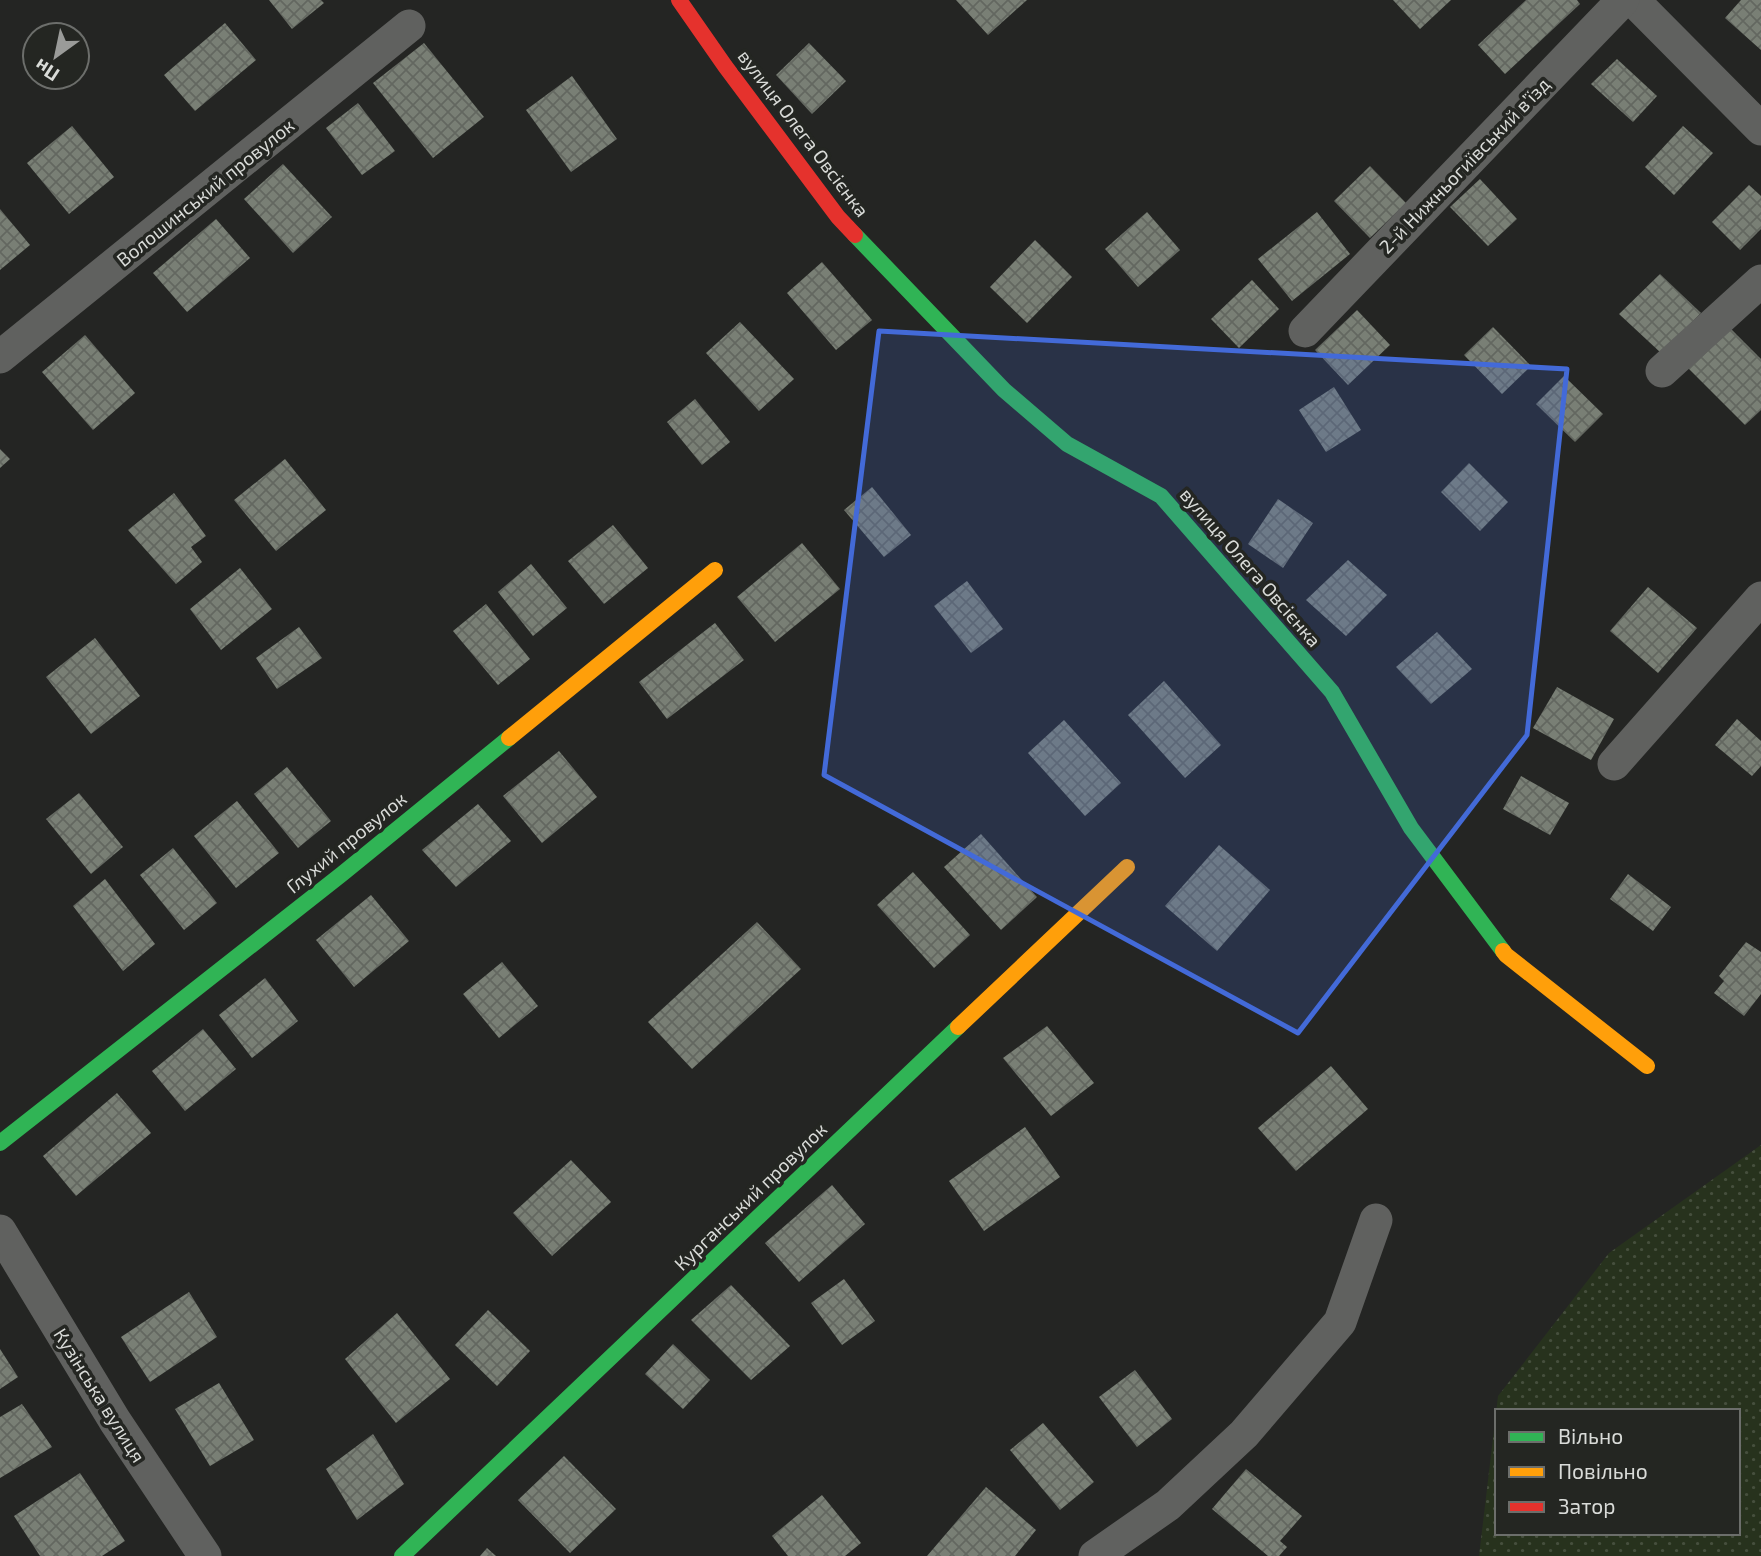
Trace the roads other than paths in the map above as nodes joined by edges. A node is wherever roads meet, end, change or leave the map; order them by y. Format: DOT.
graph roads {
  1 [pos="679,0"];
  2 [pos="1623,0"];
  3 [pos="1633,0"];
  4 [pos="408,26"];
  5 [pos="1761,129"];
  6 [pos="1761,281"];
  7 [pos="1305,331"];
  8 [pos="0,357"];
  9 [pos="1662,371"];
  10 [pos="715,570"];
  11 [pos="1761,598"];
  12 [pos="1614,764"];
  13 [pos="1127,867"];
  14 [pos="1647,1066"];
  15 [pos="0,1143"];
  16 [pos="1376,1220"];
  17 [pos="0,1231"];
  18 [pos="205,1556"];
  19 [pos="402,1556"];
  20 [pos="1095,1556"];
  1 -- 14 [label="street, вулиця Олега Овсієнка"];
  2 -- 7 [label="street, 2-й Нижньогиївський в’їзд"];
  3 -- 5 [label="street"];
  4 -- 8 [label="street, Волошинський провулок"];
  6 -- 9 [label="street"];
  10 -- 15 [label="street, Глухий провулок"];
  11 -- 12 [label="street"];
  13 -- 19 [label="street, Курганський провулок"];
  16 -- 20 [label="street"];
  17 -- 18 [label="street, Кузінська вулиця"];
}
